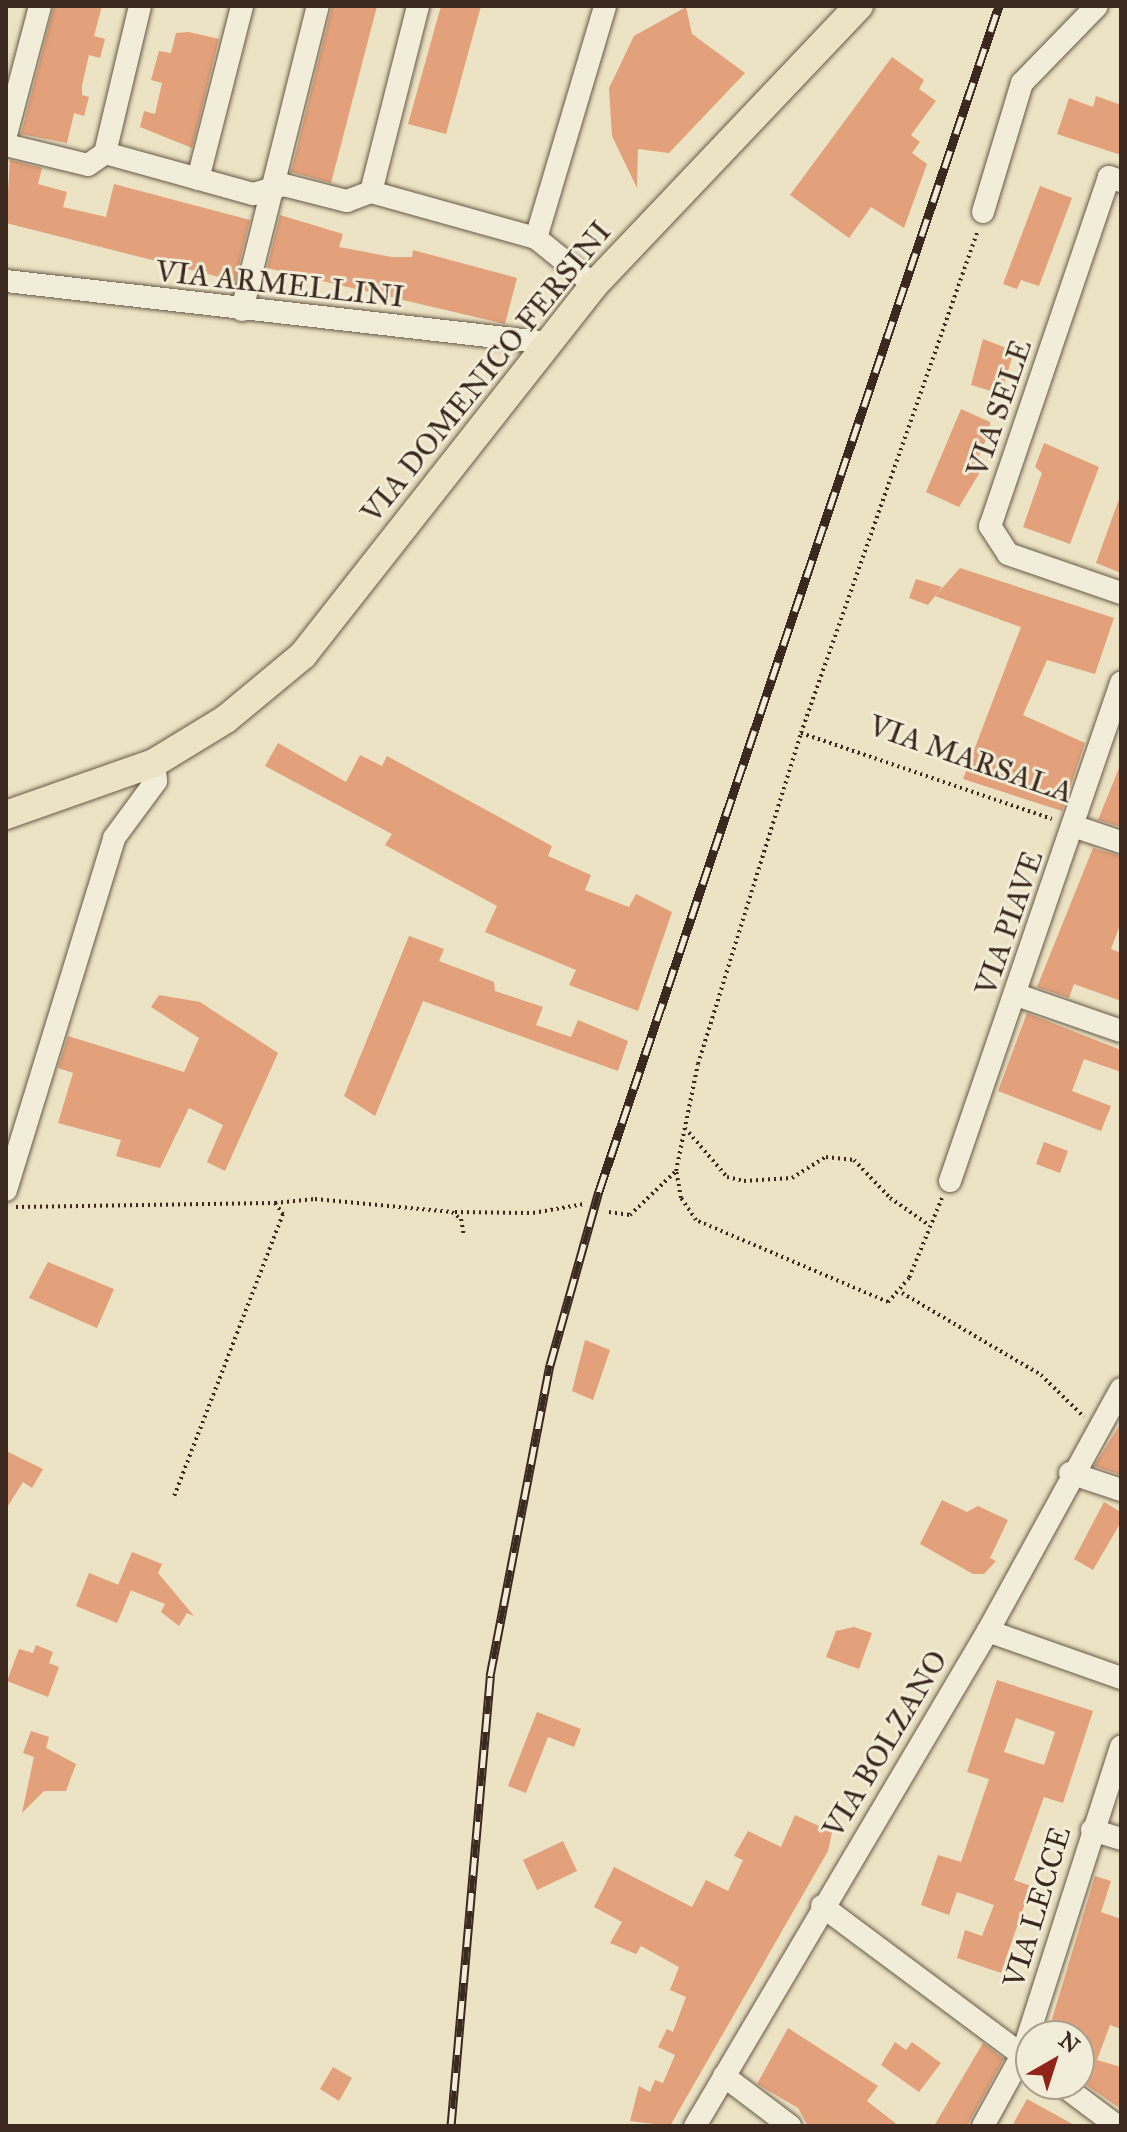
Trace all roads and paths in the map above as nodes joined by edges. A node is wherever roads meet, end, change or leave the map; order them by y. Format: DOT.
graph roads {
  1 [pos="40,6"];
  2 [pos="140,6"];
  3 [pos="242,6"];
  4 [pos="318,6"];
  5 [pos="418,6"];
  6 [pos="605,6"];
  7 [pos="859,6"];
  8 [pos="1097,6"];
  9 [pos="6,135"];
  10 [pos="6,145"];
  11 [pos="105,153"];
  12 [pos="198,179"];
  13 [pos="1121,181"];
  14 [pos="272,188"];
  15 [pos="371,192"];
  16 [pos="983,212"];
  17 [pos="536,238"];
  18 [pos="6,281"];
  19 [pos="594,285"];
  20 [pos="242,310"];
  21 [pos="549,343"];
  22 [pos="1121,593"];
  23 [pos="1121,683"];
  24 [pos="801,733"];
  25 [pos="154,763"];
  26 [pos="6,815"];
  27 [pos="1073,826"];
  28 [pos="1121,842"];
  29 [pos="1017,995"];
  30 [pos="1121,1031"];
  31 [pos="685,1128"];
  32 [pos="676,1171"];
  33 [pos="950,1181"];
  34 [pos="6,1190"];
  35 [pos="275,1203"];
  36 [pos="584,1204"];
  37 [pos="6,1207"];
  38 [pos="452,1212"];
  39 [pos="609,1212"];
  40 [pos="929,1225"];
  41 [pos="464,1236"];
  42 [pos="901,1293"];
  43 [pos="1121,1389"];
  44 [pos="1095,1432"];
  45 [pos="1070,1473"];
  46 [pos="1121,1490"];
  47 [pos="173,1499"];
  48 [pos="988,1631"];
  49 [pos="1121,1678"];
  50 [pos="1121,1746"];
  51 [pos="1092,1830"];
  52 [pos="1121,1839"];
  53 [pos="822,1906"];
  54 [pos="1037,2020"];
  55 [pos="1015,2051"];
  56 [pos="724,2076"];
  57 [pos="1015,2076"];
  58 [pos="1082,2100"];
  59 [pos="695,2126"];
  60 [pos="790,2126"];
  61 [pos="983,2126"];
  62 [pos="1117,2126"];
  1 -- 9 [label="street"];
  2 -- 11 [label="street"];
  3 -- 12 [label="street"];
  4 -- 14 [label="street"];
  5 -- 15 [label="street"];
  6 -- 17 [label="street"];
  7 -- 19 [label="main road, VIA DOMENICO FERSINI"];
  8 -- 16 [label="street"];
  10 -- 11 [label="street"];
  11 -- 12 [label="street"];
  12 -- 14 [label="street"];
  13 -- 22 [label="street, VIA SELE"];
  14 -- 15 [label="street"];
  14 -- 20 [label="street"];
  15 -- 17 [label="street"];
  16 -- 24 [label="path"];
  17 -- 19 [label="street"];
  18 -- 20 [label="street, VIA ARMELLINI"];
  19 -- 21 [label="main road, VIA DOMENICO FERSINI"];
  20 -- 21 [label="street, VIA ARMELLINI"];
  21 -- 25 [label="main road, VIA DOMENICO FERSINI"];
  23 -- 27 [label="street, VIA PIAVE"];
  24 -- 27 [label="path, VIA MARSALA"];
  24 -- 31 [label="path"];
  25 -- 26 [label="main road, VIA DOMENICO FERSINI"];
  25 -- 34 [label="street"];
  27 -- 28 [label="street, VIA MARSALA"];
  27 -- 29 [label="street, VIA PIAVE"];
  29 -- 30 [label="street"];
  29 -- 33 [label="street, VIA PIAVE"];
  31 -- 32 [label="path"];
  31 -- 40 [label="path"];
  32 -- 39 [label="path"];
  32 -- 42 [label="path"];
  33 -- 40 [label="path"];
  35 -- 37 [label="path"];
  35 -- 38 [label="path"];
  35 -- 47 [label="path"];
  36 -- 38 [label="path"];
  38 -- 41 [label="path"];
  40 -- 42 [label="path"];
  42 -- 44 [label="path"];
  43 -- 44 [label="street, VIA BOLZANO"];
  44 -- 45 [label="street, VIA BOLZANO"];
  45 -- 46 [label="street"];
  45 -- 48 [label="street, VIA BOLZANO"];
  48 -- 49 [label="street"];
  48 -- 53 [label="street, VIA BOLZANO"];
  50 -- 51 [label="street, VIA LECCE"];
  51 -- 52 [label="street"];
  51 -- 54 [label="street, VIA LECCE"];
  53 -- 55 [label="street"];
  53 -- 56 [label="street, VIA BOLZANO"];
  56 -- 59 [label="street, VIA BOLZANO"];
  56 -- 60 [label="street"];
  57 -- 61 [label="street, VIA LECCE"];
  58 -- 62 [label="street"];
}
